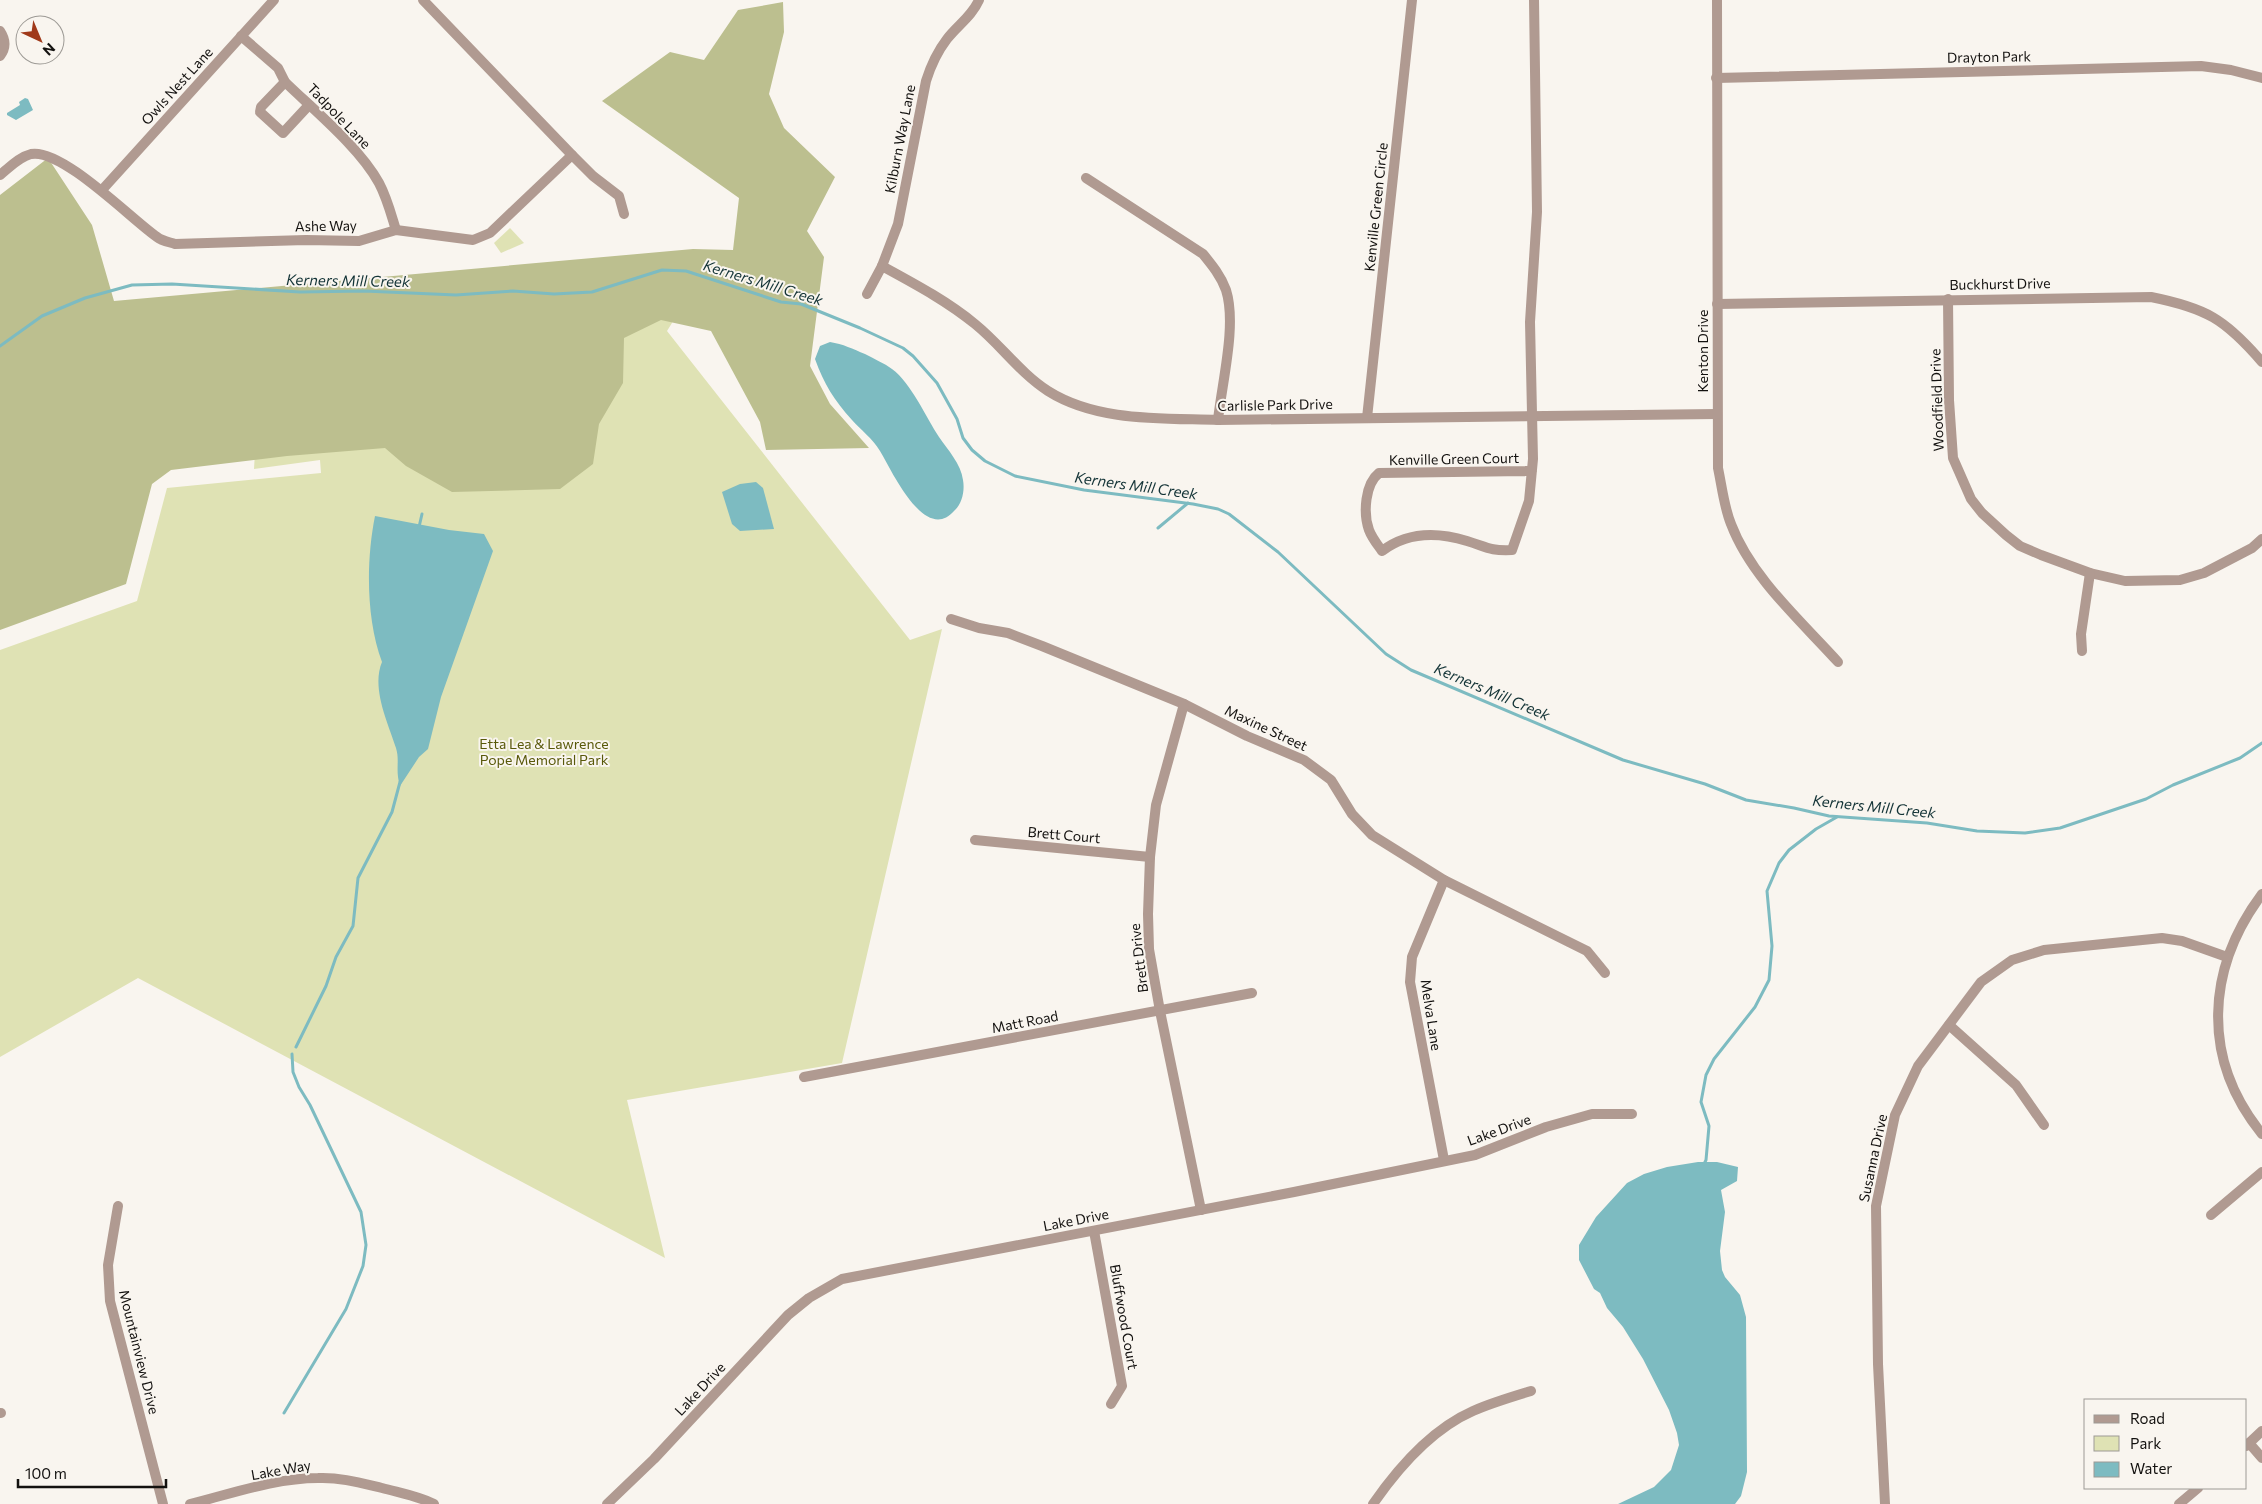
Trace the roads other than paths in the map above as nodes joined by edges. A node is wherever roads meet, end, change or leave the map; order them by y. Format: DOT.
graph roads {
  1 [pos="274,0"];
  2 [pos="423,0"];
  3 [pos="980,0"];
  4 [pos="1412,0"];
  5 [pos="1534,0"];
  6 [pos="1717,0"];
  7 [pos="0,31"];
  8 [pos="241,36"];
  9 [pos="0,56"];
  10 [pos="1716,78"];
  11 [pos="2262,78"];
  12 [pos="286,82"];
  13 [pos="308,105"];
  14 [pos="572,155"];
  15 [pos="0,175"];
  16 [pos="1086,178"];
  17 [pos="102,190"];
  18 [pos="624,214"];
  19 [pos="396,230"];
  20 [pos="882,266"];
  21 [pos="867,294"];
  22 [pos="1948,299"];
  23 [pos="1717,304"];
  24 [pos="2262,362"];
  25 [pos="1717,414"];
  26 [pos="1531,416"];
  27 [pos="1367,418"];
  28 [pos="1218,420"];
  29 [pos="1532,471"];
  30 [pos="2262,539"];
  31 [pos="2090,574"];
  32 [pos="951,619"];
  33 [pos="2082,651"];
  34 [pos="1838,662"];
  35 [pos="1184,704"];
  36 [pos="975,840"];
  37 [pos="1150,856"];
  38 [pos="1444,880"];
  39 [pos="2262,894"];
  40 [pos="2227,957"];
  41 [pos="1605,973"];
  42 [pos="1252,993"];
  43 [pos="1160,1011"];
  44 [pos="1949,1025"];
  45 [pos="804,1078"];
  46 [pos="1632,1114"];
  47 [pos="2044,1125"];
  48 [pos="2262,1134"];
  49 [pos="1444,1160"];
  50 [pos="2262,1172"];
  51 [pos="118,1206"];
  52 [pos="1201,1210"];
  53 [pos="2210,1215"];
  54 [pos="1094,1231"];
  55 [pos="1531,1391"];
  56 [pos="1111,1404"];
  57 [pos="2262,1432"];
  58 [pos="2247,1445"];
  59 [pos="2262,1458"];
  60 [pos="2197,1489"];
  61 [pos="162,1504"];
  62 [pos="190,1504"];
  63 [pos="434,1504"];
  64 [pos="607,1504"];
  65 [pos="1373,1504"];
  66 [pos="1885,1504"];
  67 [pos="2179,1504"];
  1 -- 8 [label="street, Owls Nest Lane"];
  2 -- 14 [label="street"];
  3 -- 20 [label="street, Kilburn Way Lane"];
  4 -- 27 [label="street, Kenville Green Circle"];
  5 -- 26 [label="street"];
  6 -- 10 [label="street, Kenton Drive"];
  7 -- 9 [label="street"];
  8 -- 12 [label="street, Tadpole Lane"];
  8 -- 17 [label="street, Owls Nest Lane"];
  10 -- 11 [label="street, Drayton Park"];
  10 -- 23 [label="street, Kenton Drive"];
  12 -- 13 [label="street, Tadpole Lane"];
  12 -- 13 [label="street"];
  13 -- 19 [label="street, Tadpole Lane"];
  14 -- 18 [label="street"];
  14 -- 19 [label="street, Ashe Way"];
  15 -- 17 [label="street, Ashe Way"];
  16 -- 28 [label="street"];
  17 -- 19 [label="street, Ashe Way"];
  20 -- 21 [label="street, Kilburn Way Lane"];
  20 -- 28 [label="street, Carlisle Park Drive"];
  22 -- 23 [label="street, Buckhurst Drive"];
  22 -- 24 [label="street, Buckhurst Drive"];
  22 -- 31 [label="street, Woodfield Drive"];
  23 -- 25 [label="street, Kenton Drive"];
  25 -- 26 [label="street, Carlisle Park Drive"];
  25 -- 34 [label="street, Kenton Drive"];
  26 -- 27 [label="street, Carlisle Park Drive"];
  26 -- 29 [label="street, Kenville Green Court"];
  27 -- 28 [label="street, Carlisle Park Drive"];
  29 -- 29 [label="street, Kenville Green Court"];
  30 -- 31 [label="street, Woodfield Drive"];
  31 -- 33 [label="street"];
  32 -- 35 [label="street, Maxine Street"];
  35 -- 37 [label="street, Brett Drive"];
  35 -- 38 [label="street, Maxine Street"];
  36 -- 37 [label="street, Brett Court"];
  37 -- 43 [label="street, Brett Drive"];
  38 -- 41 [label="street, Maxine Street"];
  38 -- 49 [label="street, Melva Lane"];
  39 -- 40 [label="street"];
  40 -- 44 [label="street, Susanna Drive"];
  40 -- 48 [label="street"];
  42 -- 43 [label="street, Matt Road"];
  43 -- 45 [label="street, Matt Road"];
  43 -- 52 [label="street, Brett Drive"];
  44 -- 47 [label="street"];
  44 -- 66 [label="street, Susanna Drive"];
  46 -- 49 [label="street, Lake Drive"];
  49 -- 52 [label="street, Lake Drive"];
  50 -- 53 [label="street"];
  51 -- 61 [label="street, Mountainview Drive"];
  52 -- 54 [label="street, Lake Drive"];
  54 -- 56 [label="street, Bluffwood Court"];
  54 -- 64 [label="street, Lake Drive"];
  55 -- 65 [label="street"];
  57 -- 58 [label="street"];
  58 -- 59 [label="street"];
  60 -- 67 [label="street"];
  62 -- 63 [label="street, Lake Way"];
}
